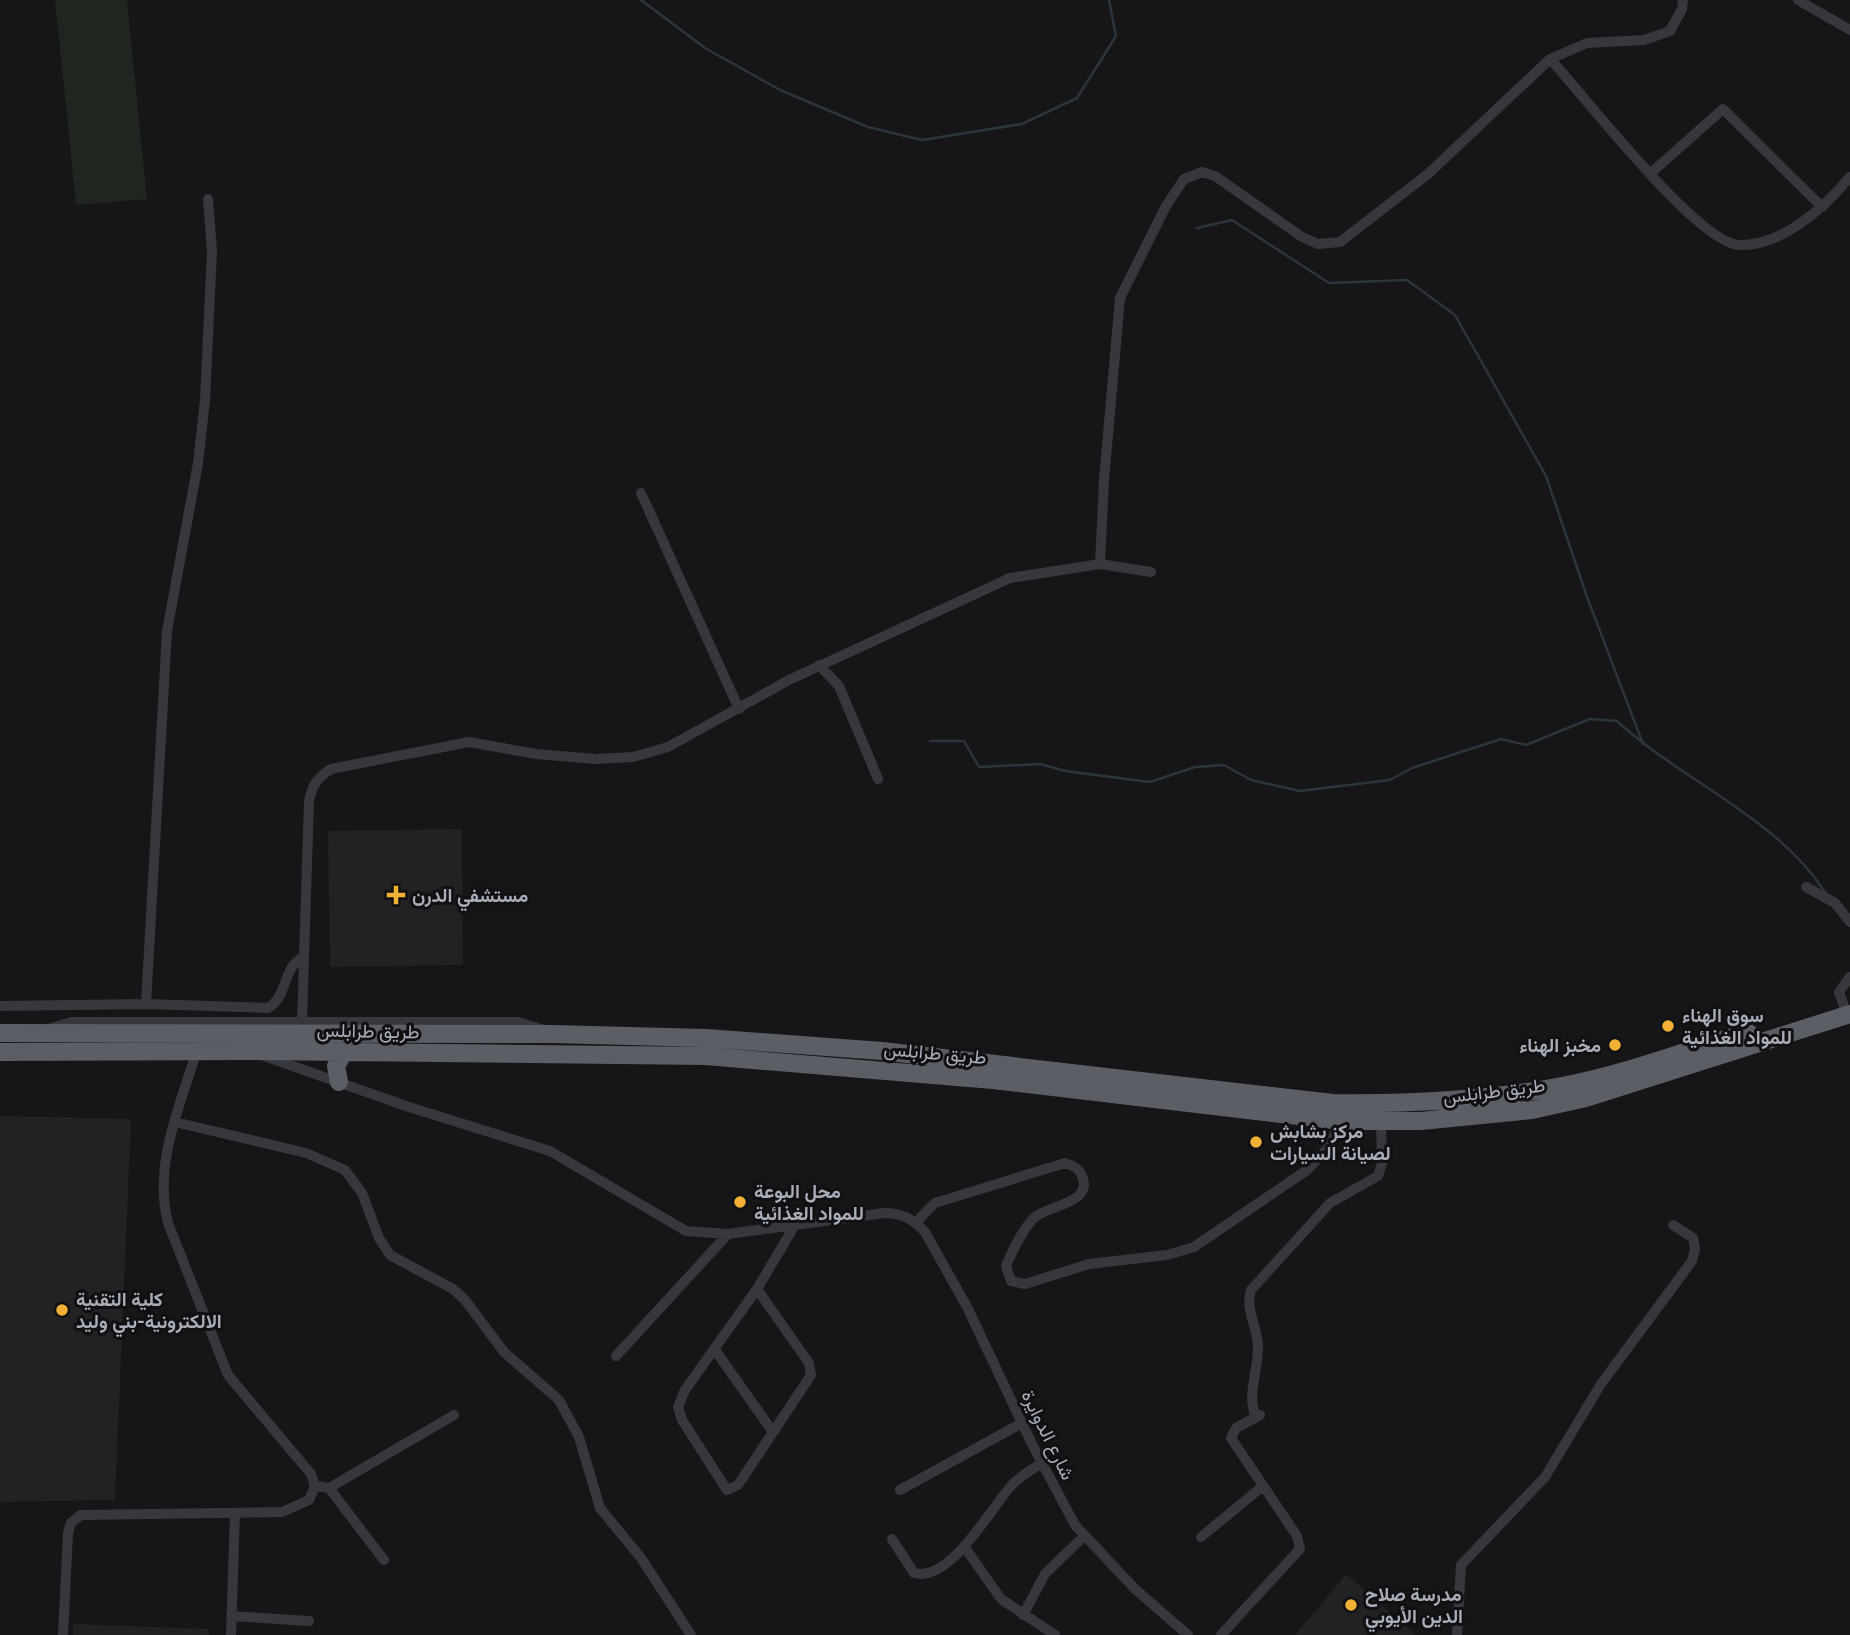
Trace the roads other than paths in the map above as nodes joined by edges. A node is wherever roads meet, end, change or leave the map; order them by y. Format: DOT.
graph roads {
  1 [pos="1683,0"];
  2 [pos="1798,0"];
  3 [pos="1850,30"];
  4 [pos="1550,59"];
  5 [pos="1651,173"];
  6 [pos="1850,177"];
  7 [pos="208,199"];
  8 [pos="1822,207"];
  9 [pos="641,493"];
  10 [pos="1100,564"];
  11 [pos="1152,572"];
  12 [pos="819,665"];
  13 [pos="739,709"];
  14 [pos="878,779"];
  15 [pos="1805,887"];
  16 [pos="1850,922"];
  17 [pos="303,957"];
  18 [pos="1850,977"];
  19 [pos="146,1004"];
  20 [pos="0,1006"];
  21 [pos="1848,1014"];
  22 [pos="302,1021"];
  23 [pos="0,1033"];
  24 [pos="44,1034"];
  25 [pos="553,1034"];
  26 [pos="1762,1043"];
  27 [pos="197,1051"];
  28 [pos="250,1051"];
  29 [pos="0,1052"];
  30 [pos="344,1052"];
  31 [pos="340,1082"];
  32 [pos="1340,1121"];
  33 [pos="175,1122"];
  34 [pos="1381,1122"];
  35 [pos="916,1222"];
  36 [pos="795,1225"];
  37 [pos="1673,1225"];
  38 [pos="728,1234"];
  39 [pos="757,1289"];
  40 [pos="715,1350"];
  41 [pos="616,1356"];
  42 [pos="454,1415"];
  43 [pos="1022,1423"];
  44 [pos="773,1432"];
  45 [pos="1042,1463"];
  46 [pos="315,1486"];
  47 [pos="1264,1486"];
  48 [pos="329,1488"];
  49 [pos="900,1490"];
  50 [pos="235,1513"];
  51 [pos="1084,1536"];
  52 [pos="1201,1537"];
  53 [pos="891,1539"];
  54 [pos="966,1549"];
  55 [pos="384,1560"];
  56 [pos="1023,1615"];
  57 [pos="232,1616"];
  58 [pos="309,1620"];
  59 [pos="63,1635"];
  60 [pos="231,1635"];
  61 [pos="691,1635"];
  62 [pos="1055,1635"];
  63 [pos="1188,1635"];
  64 [pos="1221,1635"];
  65 [pos="1457,1635"];
  1 -- 4 [label="street"];
  2 -- 3 [label="street"];
  4 -- 5 [label="street"];
  4 -- 10 [label="street"];
  5 -- 8 [label="street"];
  5 -- 8 [label="street"];
  6 -- 8 [label="street"];
  7 -- 19 [label="street"];
  9 -- 13 [label="street"];
  10 -- 11 [label="street"];
  10 -- 12 [label="street"];
  12 -- 13 [label="street"];
  12 -- 14 [label="street"];
  13 -- 17 [label="street"];
  15 -- 16 [label="street"];
  17 -- 19 [label="street"];
  17 -- 22 [label="street"];
  18 -- 21 [label="street"];
  19 -- 20 [label="street"];
  21 -- 26 [label="highway, طريق طرابلس"];
  22 -- 24 [label="street"];
  22 -- 25 [label="street"];
  23 -- 24 [label="highway"];
  24 -- 25 [label="highway"];
  25 -- 26 [label="highway"];
  26 -- 34 [label="highway, طريق طرابلس"];
  27 -- 28 [label="highway, طريق طرابلس"];
  27 -- 29 [label="highway, طريق طرابلس"];
  27 -- 33 [label="street"];
  28 -- 30 [label="highway, طريق طرابلس"];
  28 -- 31 [label="street"];
  30 -- 31 [label="highway"];
  30 -- 32 [label="highway, طريق طرابلس"];
  31 -- 38 [label="street"];
  32 -- 34 [label="highway, طريق طرابلس"];
  32 -- 35 [label="street"];
  33 -- 46 [label="street"];
  33 -- 61 [label="street"];
  34 -- 47 [label="street"];
  35 -- 36 [label="street"];
  35 -- 43 [label="street, شارع الدوايرة"];
  36 -- 38 [label="street"];
  36 -- 39 [label="street"];
  37 -- 65 [label="street"];
  38 -- 41 [label="street"];
  39 -- 40 [label="street"];
  39 -- 44 [label="street"];
  40 -- 44 [label="street"];
  40 -- 44 [label="street"];
  42 -- 48 [label="street"];
  43 -- 45 [label="street, شارع الدوايرة"];
  43 -- 49 [label="street"];
  45 -- 51 [label="street, شارع الدوايرة"];
  45 -- 54 [label="street"];
  46 -- 48 [label="street"];
  46 -- 50 [label="street"];
  47 -- 52 [label="street"];
  47 -- 64 [label="street"];
  48 -- 55 [label="street"];
  50 -- 57 [label="street"];
  50 -- 59 [label="street"];
  51 -- 56 [label="street"];
  51 -- 63 [label="street, شارع الدوايرة"];
  53 -- 54 [label="street"];
  54 -- 56 [label="street"];
  56 -- 62 [label="street"];
  57 -- 58 [label="street"];
  57 -- 60 [label="street"];
}
